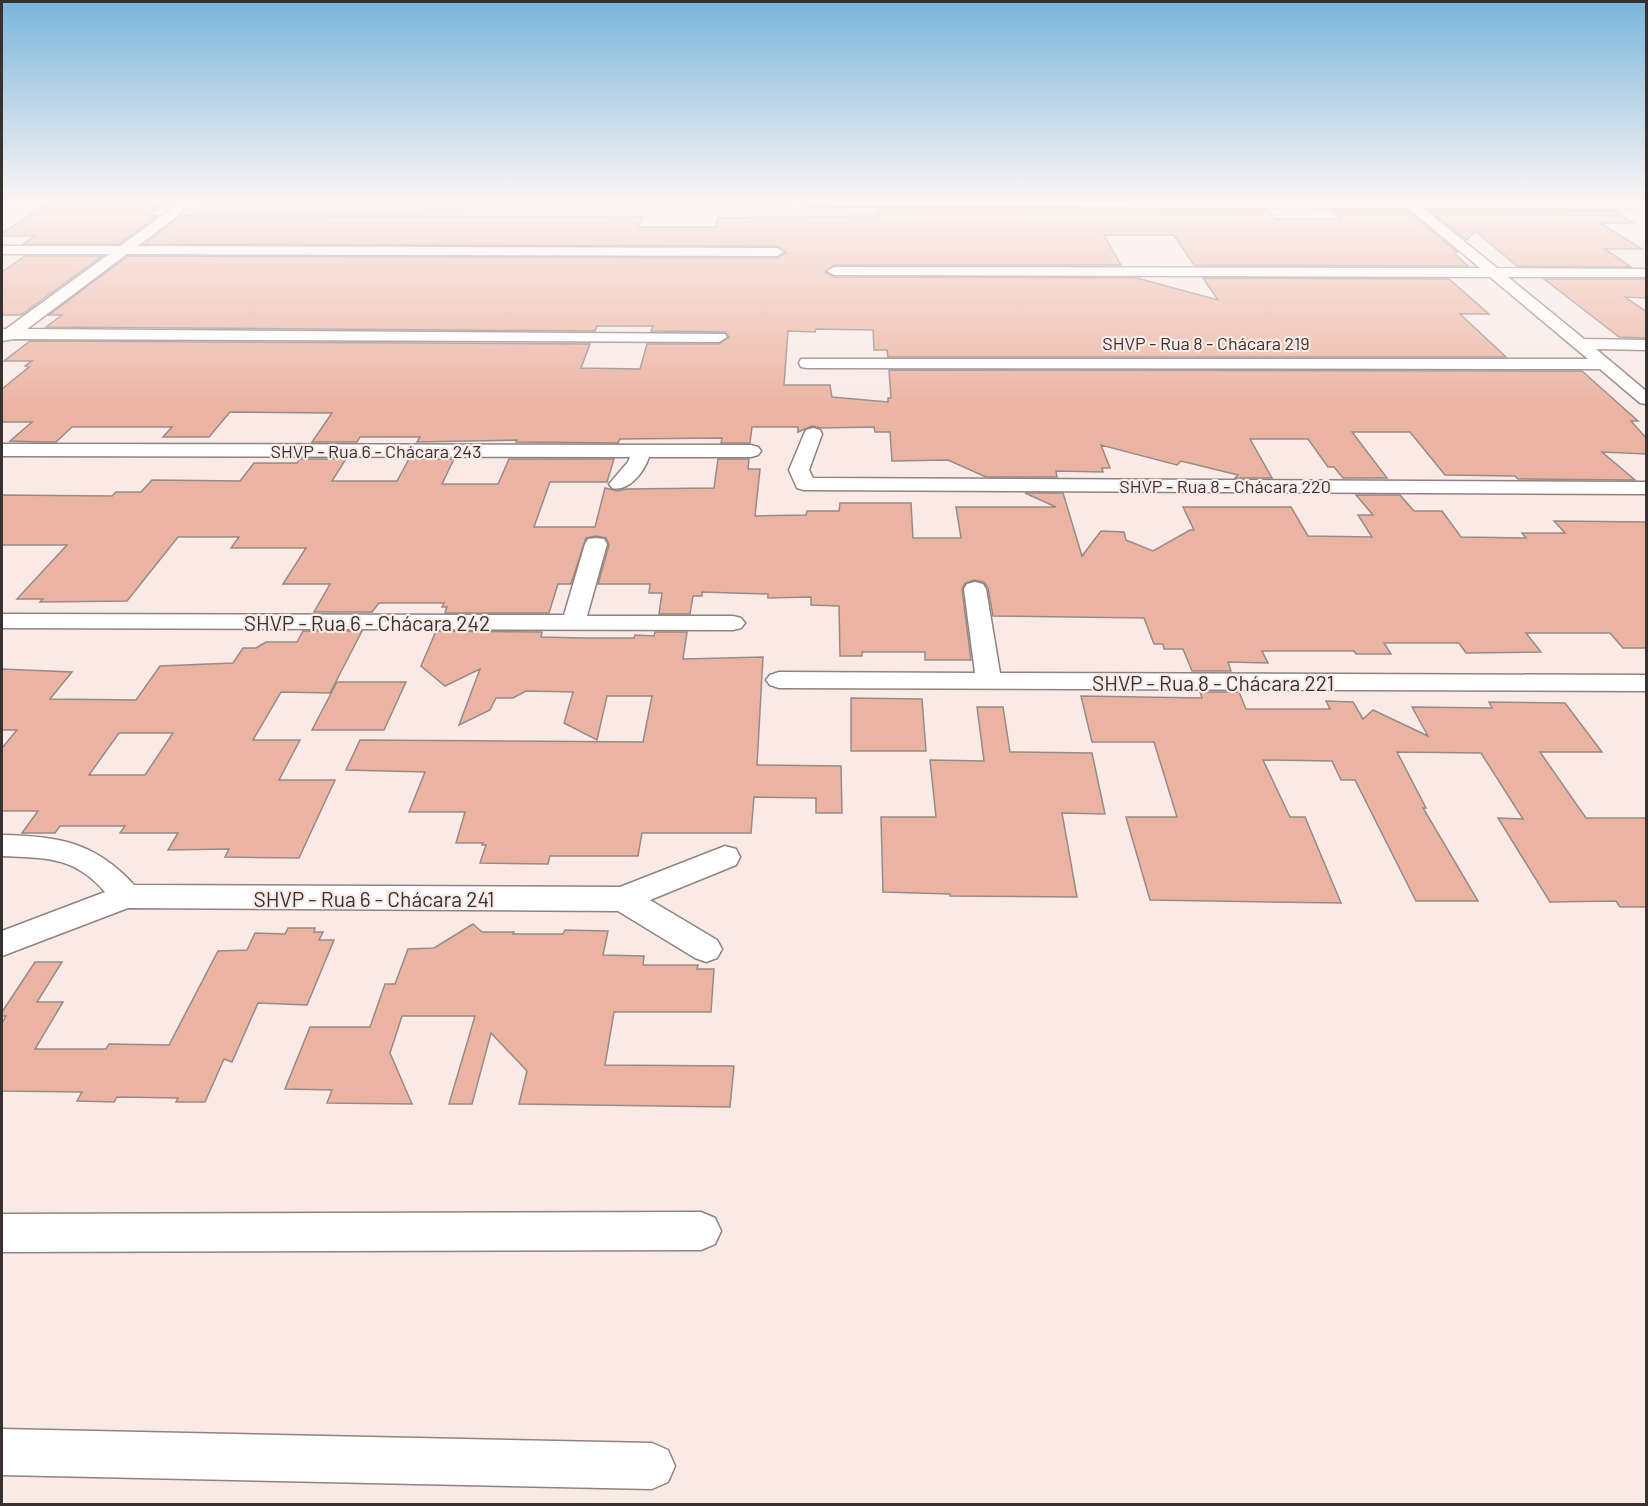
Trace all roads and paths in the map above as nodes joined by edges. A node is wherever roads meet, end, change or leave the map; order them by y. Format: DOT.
graph roads {
  1 [pos="96,269"];
  2 [pos="1489,269"];
  3 [pos="834,271"];
  4 [pos="1492,272"];
  5 [pos="1647,273"];
  6 [pos="4,336"];
  7 [pos="718,337"];
  8 [pos="1580,344"];
  9 [pos="1647,345"];
  10 [pos="807,363"];
  11 [pos="1604,364"];
  12 [pos="1626,382"];
  13 [pos="1647,382"];
  14 [pos="1647,399"];
  15 [pos="813,434"];
  16 [pos="2,450"];
  17 [pos="641,451"];
  18 [pos="751,451"];
  19 [pos="619,484"];
  20 [pos="1647,488"];
  21 [pos="596,544"];
  22 [pos="975,590"];
  23 [pos="2,621"];
  24 [pos="573,623"];
  25 [pos="733,623"];
  26 [pos="779,680"];
  27 [pos="989,681"];
  28 [pos="1647,683"];
  29 [pos="2,846"];
  30 [pos="725,857"];
  31 [pos="126,896"];
  32 [pos="623,899"];
  33 [pos="2,944"];
  34 [pos="706,950"];
  35 [pos="701,1231"];
  36 [pos="2,1233"];
  37 [pos="2,1452"];
  38 [pos="652,1466"];
  1 -- 6 [label="street"];
  2 -- 4 [label="street"];
  3 -- 4 [label="street"];
  4 -- 5 [label="street"];
  4 -- 8 [label="street"];
  6 -- 7 [label="street"];
  8 -- 9 [label="street"];
  8 -- 11 [label="street"];
  10 -- 11 [label="street, SHVP - Rua 8 - Chácara 219"];
  11 -- 12 [label="street"];
  12 -- 13 [label="street"];
  12 -- 14 [label="street"];
  15 -- 20 [label="street, SHVP - Rua 8 - Chácara 220"];
  16 -- 17 [label="street, SHVP - Rua 6 - Chácara 243"];
  17 -- 18 [label="street, SHVP - Rua 6 - Chácara 243"];
  17 -- 19 [label="street"];
  21 -- 24 [label="street"];
  22 -- 27 [label="street"];
  23 -- 24 [label="street, SHVP - Rua 6 - Chácara 242"];
  24 -- 25 [label="street, SHVP - Rua 6 - Chácara 242"];
  26 -- 27 [label="street, SHVP - Rua 8 - Chácara 221"];
  27 -- 28 [label="street, SHVP - Rua 8 - Chácara 221"];
  29 -- 31 [label="street"];
  30 -- 32 [label="street, SHVP - Rua 6 - Chácara 241"];
  31 -- 32 [label="street, SHVP - Rua 6 - Chácara 241"];
  31 -- 33 [label="street, SHVP - Rua 6 - Chácara 241"];
  32 -- 34 [label="street"];
  35 -- 36 [label="street"];
  37 -- 38 [label="street"];
}
